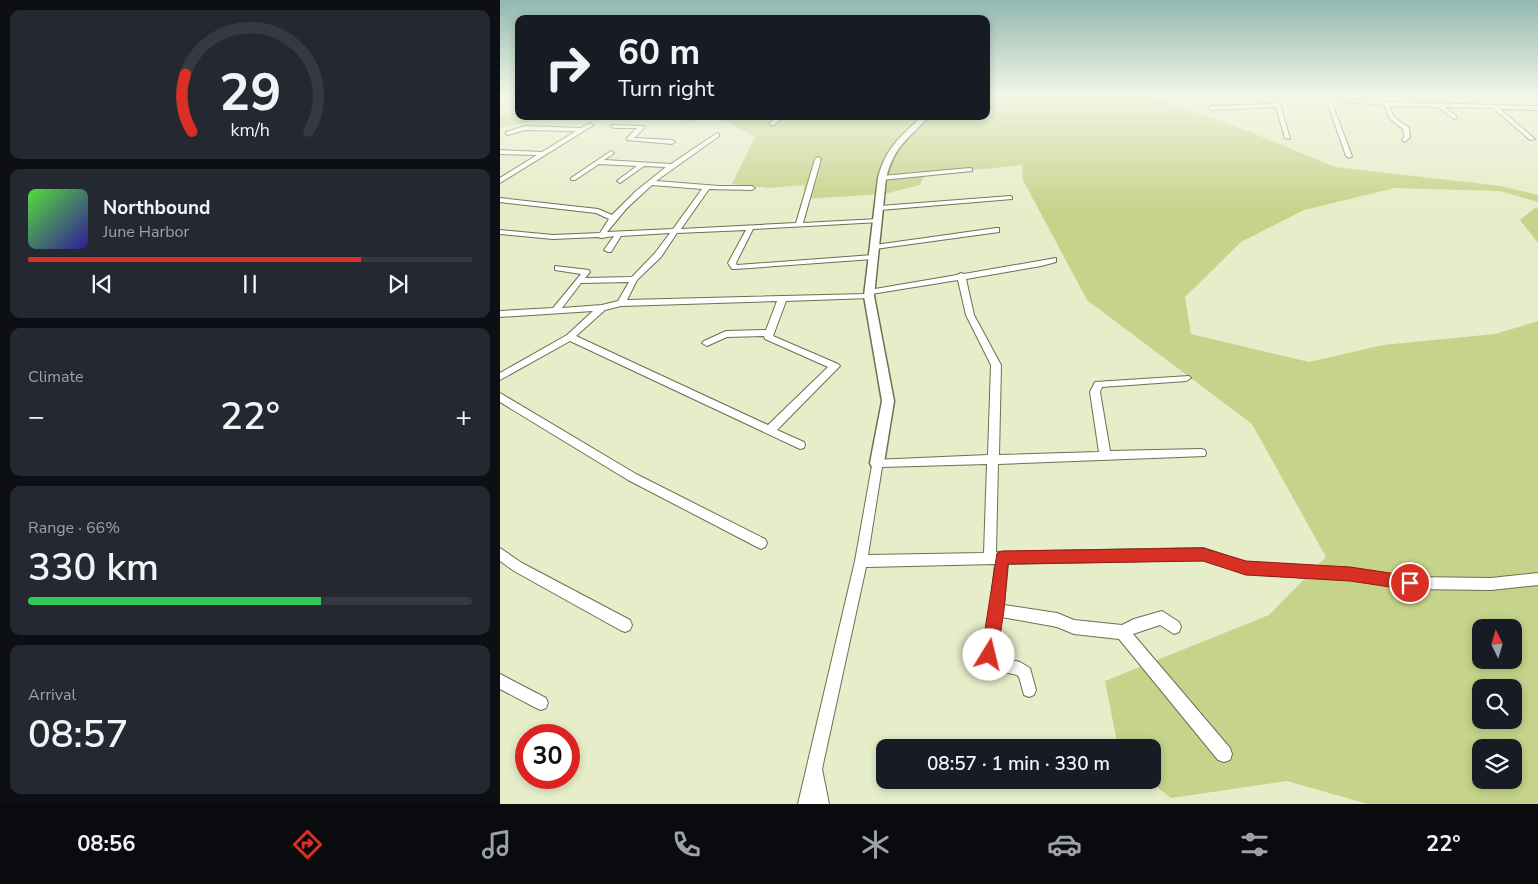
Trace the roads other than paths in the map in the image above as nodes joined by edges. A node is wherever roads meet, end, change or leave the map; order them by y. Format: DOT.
graph roads {
  1 [pos="576,134"];
  2 [pos="635,134"];
  3 [pos="717,134"];
  4 [pos="907,134"];
  5 [pos="1287,134"];
  6 [pos="1341,134"];
  7 [pos="1407,134"];
  8 [pos="1526,134"];
  9 [pos="1288,138"];
  10 [pos="1532,139"];
  11 [pos="1404,140"];
  12 [pos="672,142"];
  13 [pos="500,152"];
  14 [pos="611,153"];
  15 [pos="544,154"];
  16 [pos="1349,156"];
  17 [pos="818,159"];
  18 [pos="599,162"];
  19 [pos="643,164"];
  20 [pos="673,166"];
  21 [pos="970,170"];
  22 [pos="882,178"];
  23 [pos="573,179"];
  24 [pos="500,181"];
  25 [pos="620,181"];
  26 [pos="653,183"];
  27 [pos="707,187"];
  28 [pos="752,188"];
  29 [pos="1010,198"];
  30 [pos="500,200"];
  31 [pos="880,208"];
  32 [pos="612,218"];
  33 [pos="878,221"];
  34 [pos="799,225"];
  35 [pos="751,227"];
  36 [pos="996,230"];
  37 [pos="676,231"];
  38 [pos="500,232"];
  39 [pos="618,234"];
  40 [pos="601,236"];
  41 [pos="608,250"];
  42 [pos="874,252"];
  43 [pos="1052,260"];
  44 [pos="558,268"];
  45 [pos="961,275"];
  46 [pos="634,279"];
  47 [pos="580,280"];
  48 [pos="869,294"];
  49 [pos="782,300"];
  50 [pos="621,302"];
  51 [pos="602,308"];
  52 [pos="557,309"];
  53 [pos="500,314"];
  54 [pos="769,333"];
  55 [pos="570,337"];
  56 [pos="707,343"];
  57 [pos="500,376"];
  58 [pos="1186,378"];
  59 [pos="500,397"];
  60 [pos="770,430"];
  61 [pos="800,445"];
  62 [pos="1201,453"];
  63 [pos="1105,456"];
  64 [pos="994,459"];
  65 [pos="877,463"];
  66 [pos="761,543"];
  67 [pos="500,554"];
  68 [pos="996,558"];
  69 [pos="860,561"];
  70 [pos="1538,579"];
  71 [pos="997,610"];
  72 [pos="625,625"];
  73 [pos="1174,626"];
  74 [pos="1122,632"];
  75 [pos="500,681"];
  76 [pos="1029,690"];
  77 [pos="541,703"];
  78 [pos="1224,754"];
  79 [pos="815,768"];
  80 [pos="806,804"];
  81 [pos="821,804"];
  1 -- 15 [label="street"];
  2 -- 12 [label="street"];
  3 -- 20 [label="street"];
  4 -- 22 [label="street"];
  5 -- 9 [label="street"];
  6 -- 16 [label="street"];
  7 -- 11 [label="street"];
  8 -- 10 [label="street"];
  13 -- 15 [label="street"];
  14 -- 18 [label="street"];
  15 -- 24 [label="street"];
  17 -- 34 [label="street"];
  18 -- 19 [label="street"];
  18 -- 23 [label="street"];
  19 -- 20 [label="street"];
  19 -- 25 [label="street"];
  20 -- 26 [label="street"];
  21 -- 22 [label="street"];
  22 -- 31 [label="street"];
  26 -- 27 [label="street"];
  26 -- 32 [label="street"];
  27 -- 28 [label="street"];
  27 -- 37 [label="street"];
  29 -- 31 [label="street"];
  30 -- 32 [label="street"];
  31 -- 33 [label="street"];
  32 -- 40 [label="street"];
  33 -- 34 [label="street"];
  33 -- 42 [label="street"];
  34 -- 35 [label="street"];
  35 -- 37 [label="street"];
  35 -- 42 [label="street"];
  36 -- 42 [label="street"];
  37 -- 39 [label="street"];
  37 -- 46 [label="street"];
  38 -- 40 [label="street"];
  39 -- 40 [label="street"];
  39 -- 41 [label="street"];
  42 -- 48 [label="street"];
  43 -- 45 [label="street"];
  44 -- 47 [label="street"];
  45 -- 48 [label="street"];
  45 -- 64 [label="street"];
  46 -- 47 [label="street"];
  46 -- 50 [label="street"];
  47 -- 52 [label="street"];
  48 -- 49 [label="street"];
  48 -- 65 [label="street"];
  49 -- 50 [label="street"];
  49 -- 54 [label="street"];
  50 -- 51 [label="street"];
  51 -- 52 [label="street"];
  51 -- 55 [label="street"];
  52 -- 53 [label="street"];
  54 -- 56 [label="street"];
  54 -- 60 [label="street"];
  55 -- 57 [label="street"];
  55 -- 60 [label="street"];
  58 -- 63 [label="street"];
  59 -- 66 [label="street"];
  60 -- 61 [label="street"];
  62 -- 63 [label="street"];
  63 -- 64 [label="street"];
  64 -- 65 [label="street"];
  64 -- 68 [label="street"];
  65 -- 69 [label="street"];
  67 -- 72 [label="street"];
  68 -- 69 [label="street"];
  68 -- 70 [label="street"];
  68 -- 71 [label="street"];
  69 -- 79 [label="street"];
  71 -- 74 [label="street"];
  71 -- 76 [label="street"];
  73 -- 74 [label="street"];
  74 -- 78 [label="street"];
  75 -- 77 [label="street"];
  79 -- 80 [label="street"];
  79 -- 81 [label="street"];
}
